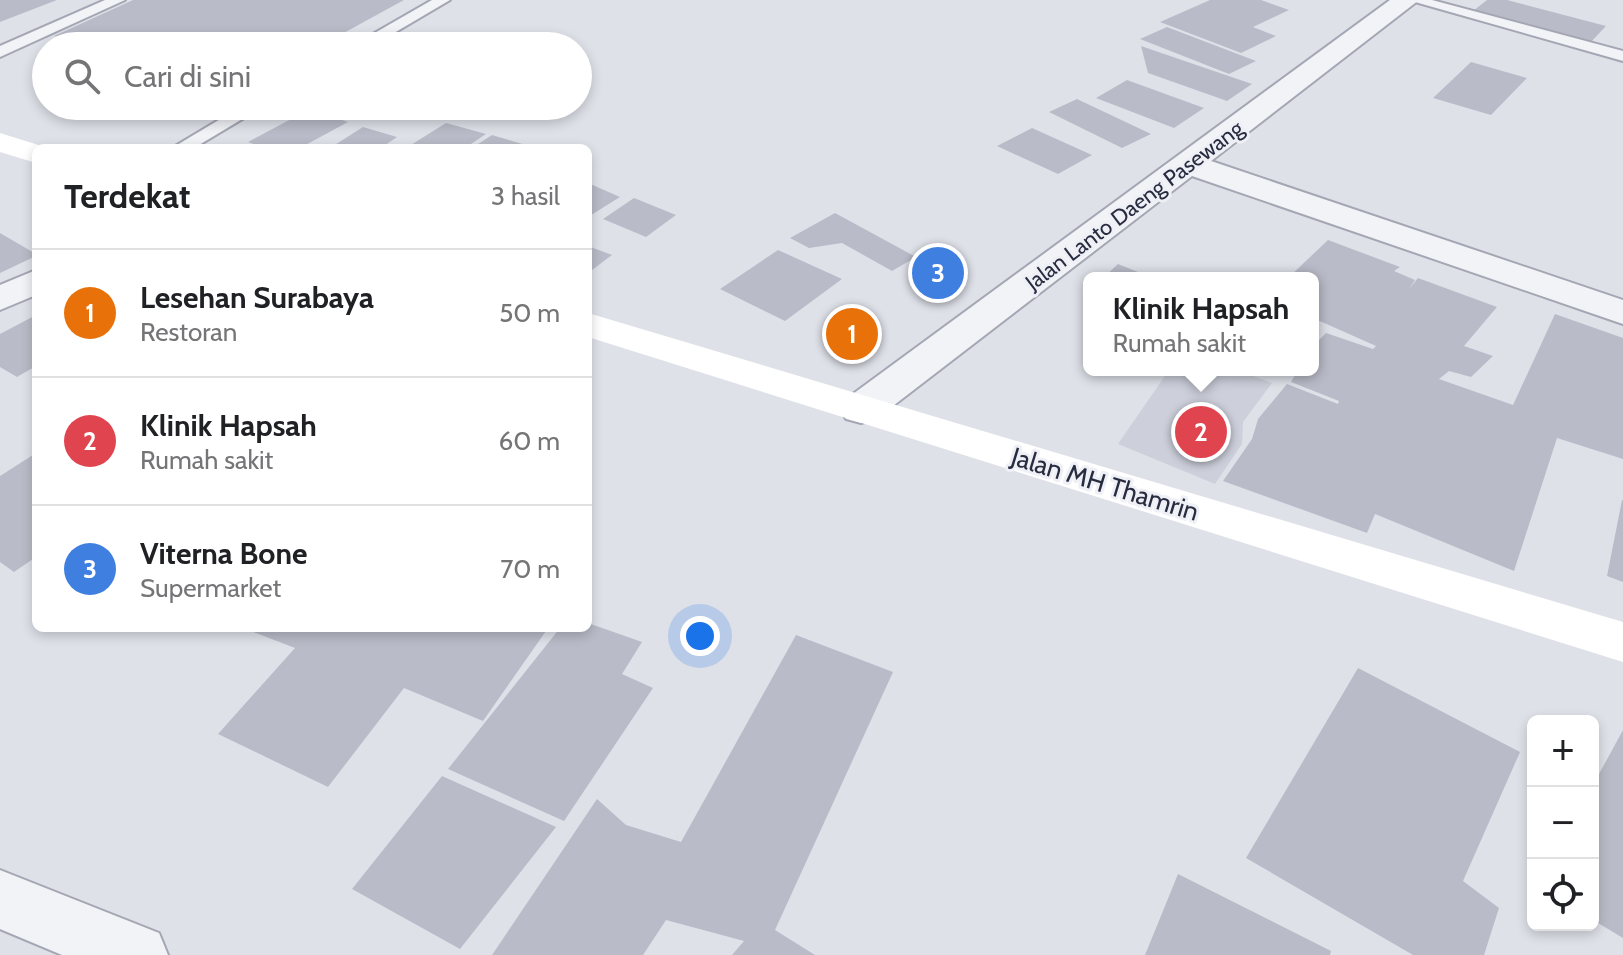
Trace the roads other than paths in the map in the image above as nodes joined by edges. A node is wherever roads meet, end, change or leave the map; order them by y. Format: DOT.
graph roads {
  1 [pos="118,0"];
  2 [pos="443,0"];
  3 [pos="1406,0"];
  4 [pos="1415,0"];
  5 [pos="45,32"];
  6 [pos="385,32"];
  7 [pos="32,38"];
  8 [pos="0,52"];
  9 [pos="1623,56"];
  10 [pos="230,120"];
  11 [pos="0,142"];
  12 [pos="188,144"];
  13 [pos="32,153"];
  14 [pos="1188,164"];
  15 [pos="32,283"];
  16 [pos="0,299"];
  17 [pos="1623,313"];
  18 [pos="592,326"];
  19 [pos="861,409"];
  20 [pos="1623,642"];
  21 [pos="0,899"];
  22 [pos="137,955"];
  1 -- 5 [label="lane"];
  2 -- 6 [label="lane"];
  3 -- 14 [label="street, Jalan Lanto Daeng Pasewang"];
  4 -- 9 [label="lane"];
  7 -- 8 [label="lane"];
  10 -- 12 [label="lane"];
  11 -- 13 [label="main road"];
  14 -- 17 [label="street"];
  14 -- 19 [label="street, Jalan Lanto Daeng Pasewang"];
  15 -- 16 [label="street"];
  18 -- 19 [label="main road, Jalan MH Thamrin"];
  19 -- 20 [label="main road, Jalan MH Thamrin"];
  21 -- 22 [label="street"];
}
